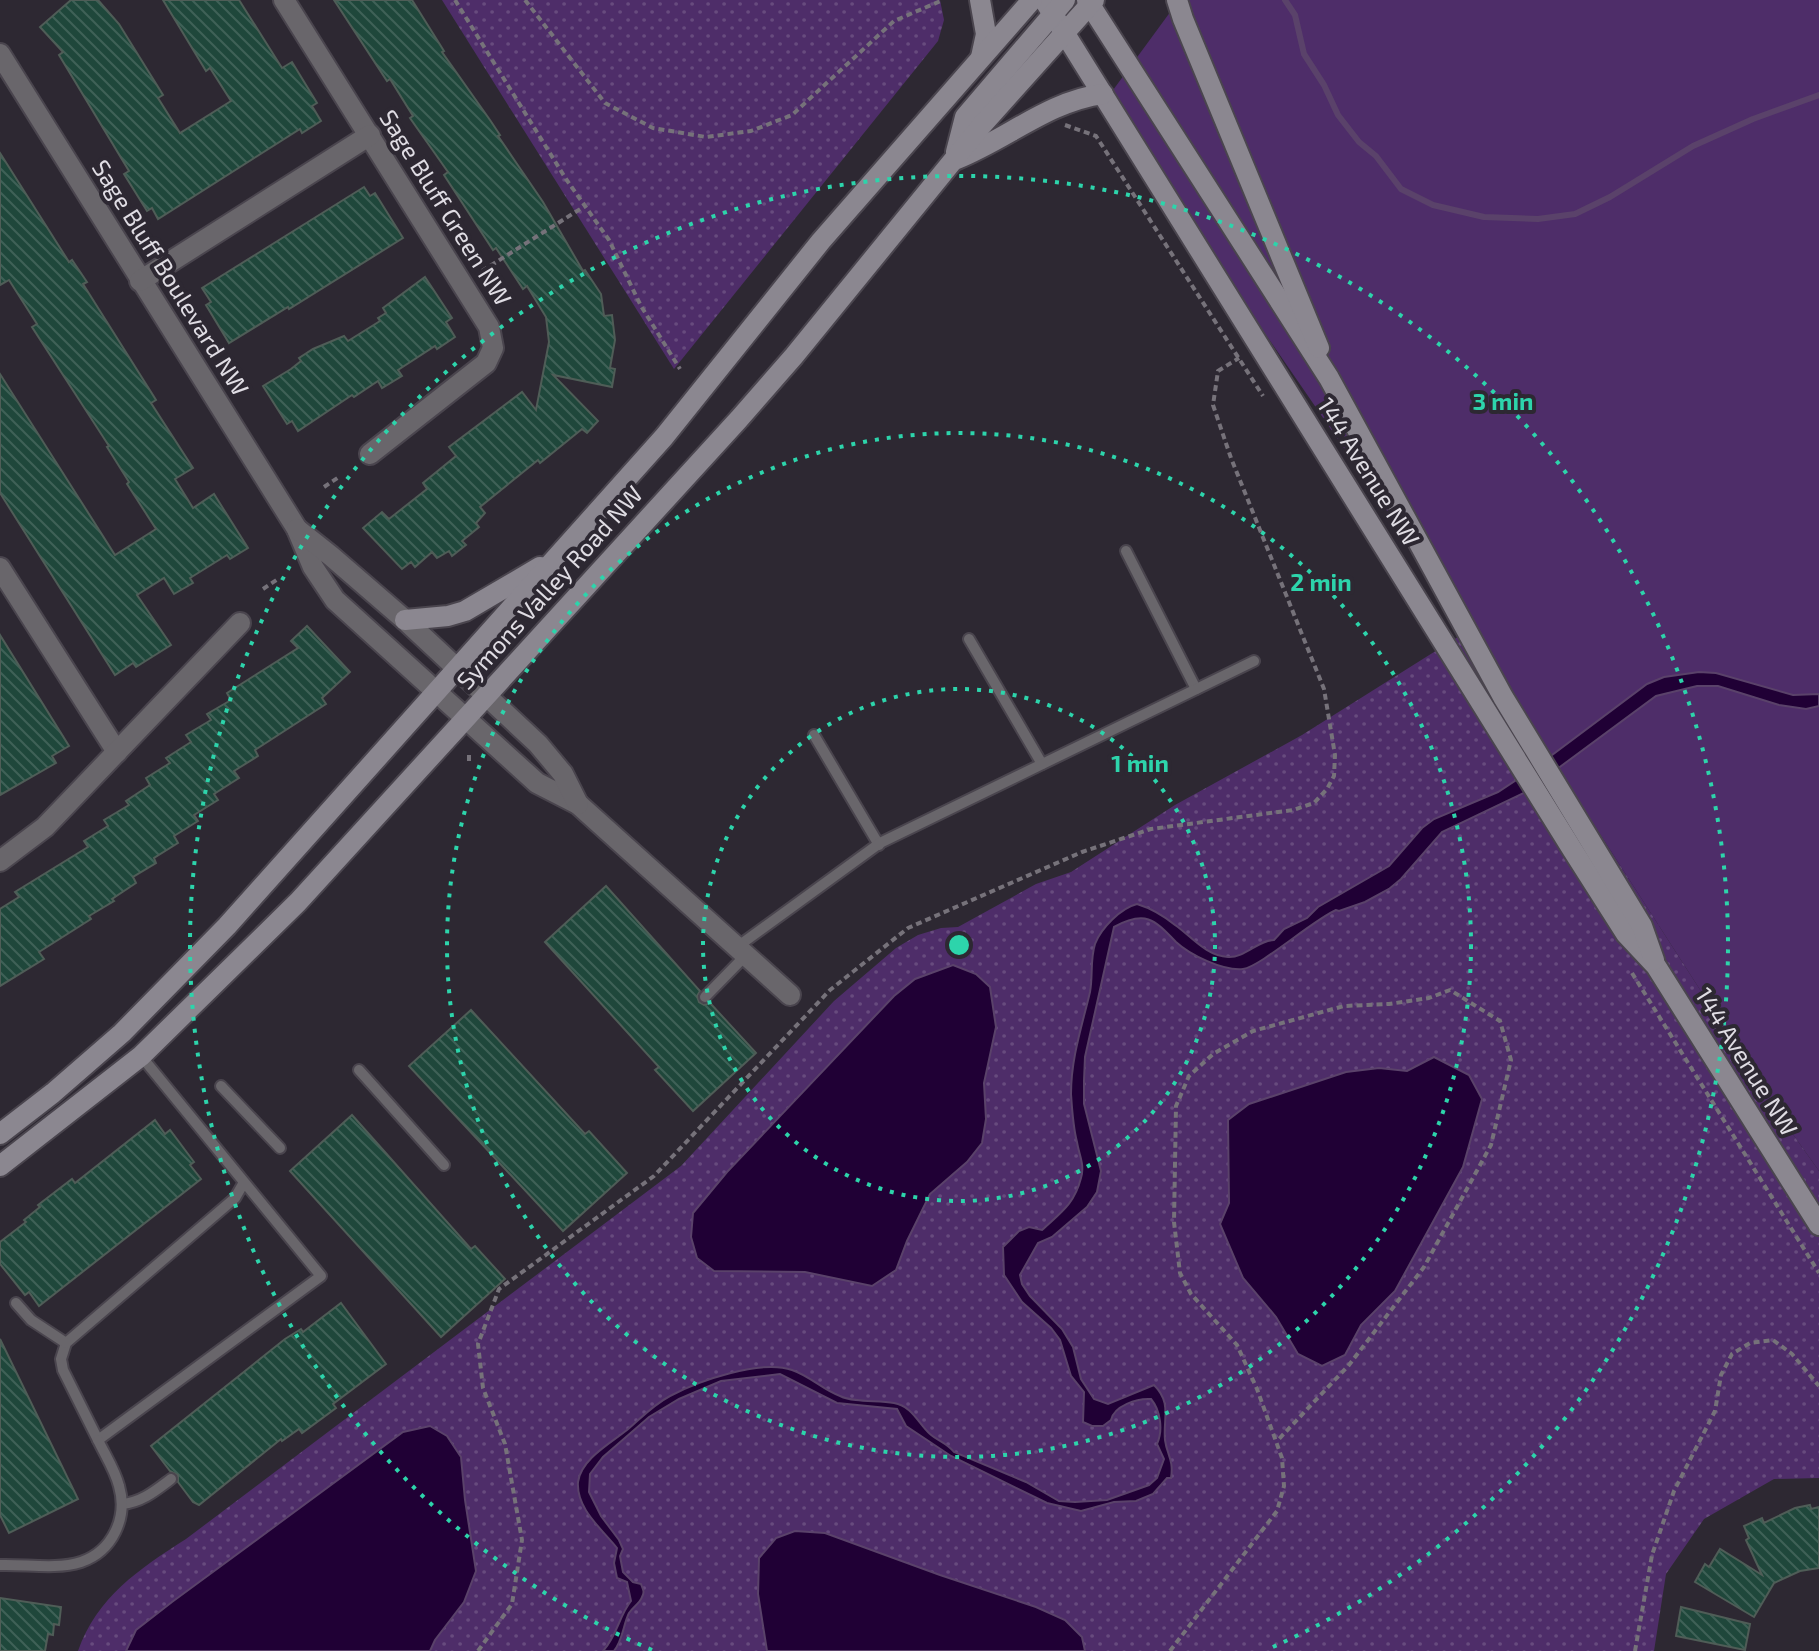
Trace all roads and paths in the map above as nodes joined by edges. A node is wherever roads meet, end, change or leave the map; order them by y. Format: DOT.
graph roads {
  1 [pos="284,0"];
  2 [pos="455,0"];
  3 [pos="525,0"];
  4 [pos="943,0"];
  5 [pos="980,0"];
  6 [pos="1032,0"];
  7 [pos="1177,0"];
  8 [pos="1090,1"];
  9 [pos="1054,4"];
  10 [pos="1065,33"];
  11 [pos="0,54"];
  12 [pos="981,57"];
  13 [pos="1103,94"];
  14 [pos="1061,103"];
  15 [pos="370,135"];
  16 [pos="954,160"];
  17 [pos="585,206"];
  18 [pos="482,271"];
  19 [pos="140,281"];
  20 [pos="680,369"];
  21 [pos="1329,378"];
  22 [pos="1264,397"];
  23 [pos="370,454"];
  24 [pos="339,477"];
  25 [pos="324,487"];
  26 [pos="297,529"];
  27 [pos="1126,551"];
  28 [pos="557,557"];
  29 [pos="0,568"];
  30 [pos="278,579"];
  31 [pos="263,589"];
  32 [pos="405,620"];
  33 [pos="240,623"];
  34 [pos="969,639"];
  35 [pos="1254,661"];
  36 [pos="456,668"];
  37 [pos="1196,689"];
  38 [pos="435,691"];
  39 [pos="487,696"];
  40 [pos="465,720"];
  41 [pos="814,735"];
  42 [pos="117,752"];
  43 [pos="469,755"];
  44 [pos="469,763"];
  45 [pos="1042,764"];
  46 [pos="578,804"];
  47 [pos="879,845"];
  48 [pos="0,861"];
  49 [pos="988,894"];
  50 [pos="741,951"];
  51 [pos="1628,966"];
  52 [pos="1656,966"];
  53 [pos="790,995"];
  54 [pos="705,997"];
  55 [pos="141,1056"];
  56 [pos="359,1070"];
  57 [pos="221,1086"];
  58 [pos="0,1134"];
  59 [pos="280,1148"];
  60 [pos="444,1165"];
  61 [pos="0,1166"];
  62 [pos="243,1184"];
  63 [pos="1819,1225"];
  64 [pos="1819,1273"];
  65 [pos="16,1303"];
  66 [pos="66,1343"];
  67 [pos="1819,1386"];
  68 [pos="98,1440"];
  69 [pos="1277,1441"];
  70 [pos="171,1479"];
  71 [pos="122,1504"];
  72 [pos="0,1565"];
  73 [pos="478,1651"];
  74 [pos="1170,1651"];
  75 [pos="1635,1651"];
  1 -- 15 [label="street, Sage Bluff Green NW"];
  2 -- 17 [label="path"];
  3 -- 4 [label="path"];
  5 -- 12 [label="main road"];
  6 -- 12 [label="main road, Symons Valley Road NW"];
  7 -- 21 [label="main road"];
  8 -- 10 [label="main road, Symons Valley Road NW"];
  8 -- 21 [label="main road, 144 Avenue NW"];
  9 -- 10 [label="main road, 144 Avenue NW"];
  9 -- 16 [label="main road"];
  10 -- 13 [label="main road, 144 Avenue NW"];
  10 -- 16 [label="main road, Symons Valley Road NW"];
  11 -- 19 [label="street, Sage Bluff Boulevard NW"];
  12 -- 28 [label="main road, Symons Valley Road NW"];
  13 -- 14 [label="main road"];
  13 -- 52 [label="main road, 144 Avenue NW"];
  14 -- 16 [label="main road"];
  14 -- 22 [label="path"];
  15 -- 19 [label="street"];
  15 -- 23 [label="street, Sage Bluff Green NW"];
  16 -- 39 [label="main road, Symons Valley Road NW"];
  17 -- 18 [label="path"];
  17 -- 20 [label="path"];
  19 -- 26 [label="street, Sage Bluff Boulevard NW"];
  21 -- 52 [label="main road, 144 Avenue NW"];
  24 -- 25 [label="path"];
  26 -- 32 [label="street, Sage Bluff Boulevard NW"];
  26 -- 38 [label="street, Sage Bluff Boulevard NW"];
  27 -- 37 [label="lane"];
  28 -- 32 [label="main road"];
  28 -- 36 [label="main road, Symons Valley Road NW"];
  29 -- 42 [label="street"];
  30 -- 31 [label="path"];
  32 -- 36 [label="street, Sage Bluff Boulevard NW"];
  33 -- 42 [label="street"];
  34 -- 45 [label="lane"];
  35 -- 37 [label="lane"];
  36 -- 38 [label="main road, Symons Valley Road NW"];
  36 -- 39 [label="street, Sage Bluff Boulevard NW"];
  37 -- 45 [label="lane"];
  38 -- 40 [label="street, Sage Bluff Boulevard NW"];
  38 -- 58 [label="main road, Symons Valley Road NW"];
  39 -- 40 [label="main road, Symons Valley Road NW"];
  39 -- 46 [label="street, Sage Bluff Boulevard NW"];
  40 -- 46 [label="street, Sage Bluff Boulevard NW"];
  40 -- 55 [label="main road, Symons Valley Road NW"];
  41 -- 47 [label="lane"];
  42 -- 48 [label="street"];
  43 -- 44 [label="path"];
  45 -- 47 [label="lane"];
  46 -- 50 [label="street"];
  47 -- 50 [label="lane"];
  49 -- 73 [label="path"];
  50 -- 53 [label="street"];
  50 -- 54 [label="lane"];
  51 -- 64 [label="path"];
  52 -- 63 [label="main road, 144 Avenue NW"];
  55 -- 61 [label="main road, Symons Valley Road NW"];
  55 -- 62 [label="lane"];
  56 -- 60 [label="lane"];
  57 -- 59 [label="lane"];
  62 -- 66 [label="lane"];
  62 -- 68 [label="lane"];
  65 -- 66 [label="lane"];
  66 -- 68 [label="lane"];
  67 -- 75 [label="path"];
  68 -- 71 [label="lane"];
  69 -- 69 [label="path"];
  69 -- 74 [label="path"];
  70 -- 71 [label="lane"];
  71 -- 72 [label="lane"];
}
